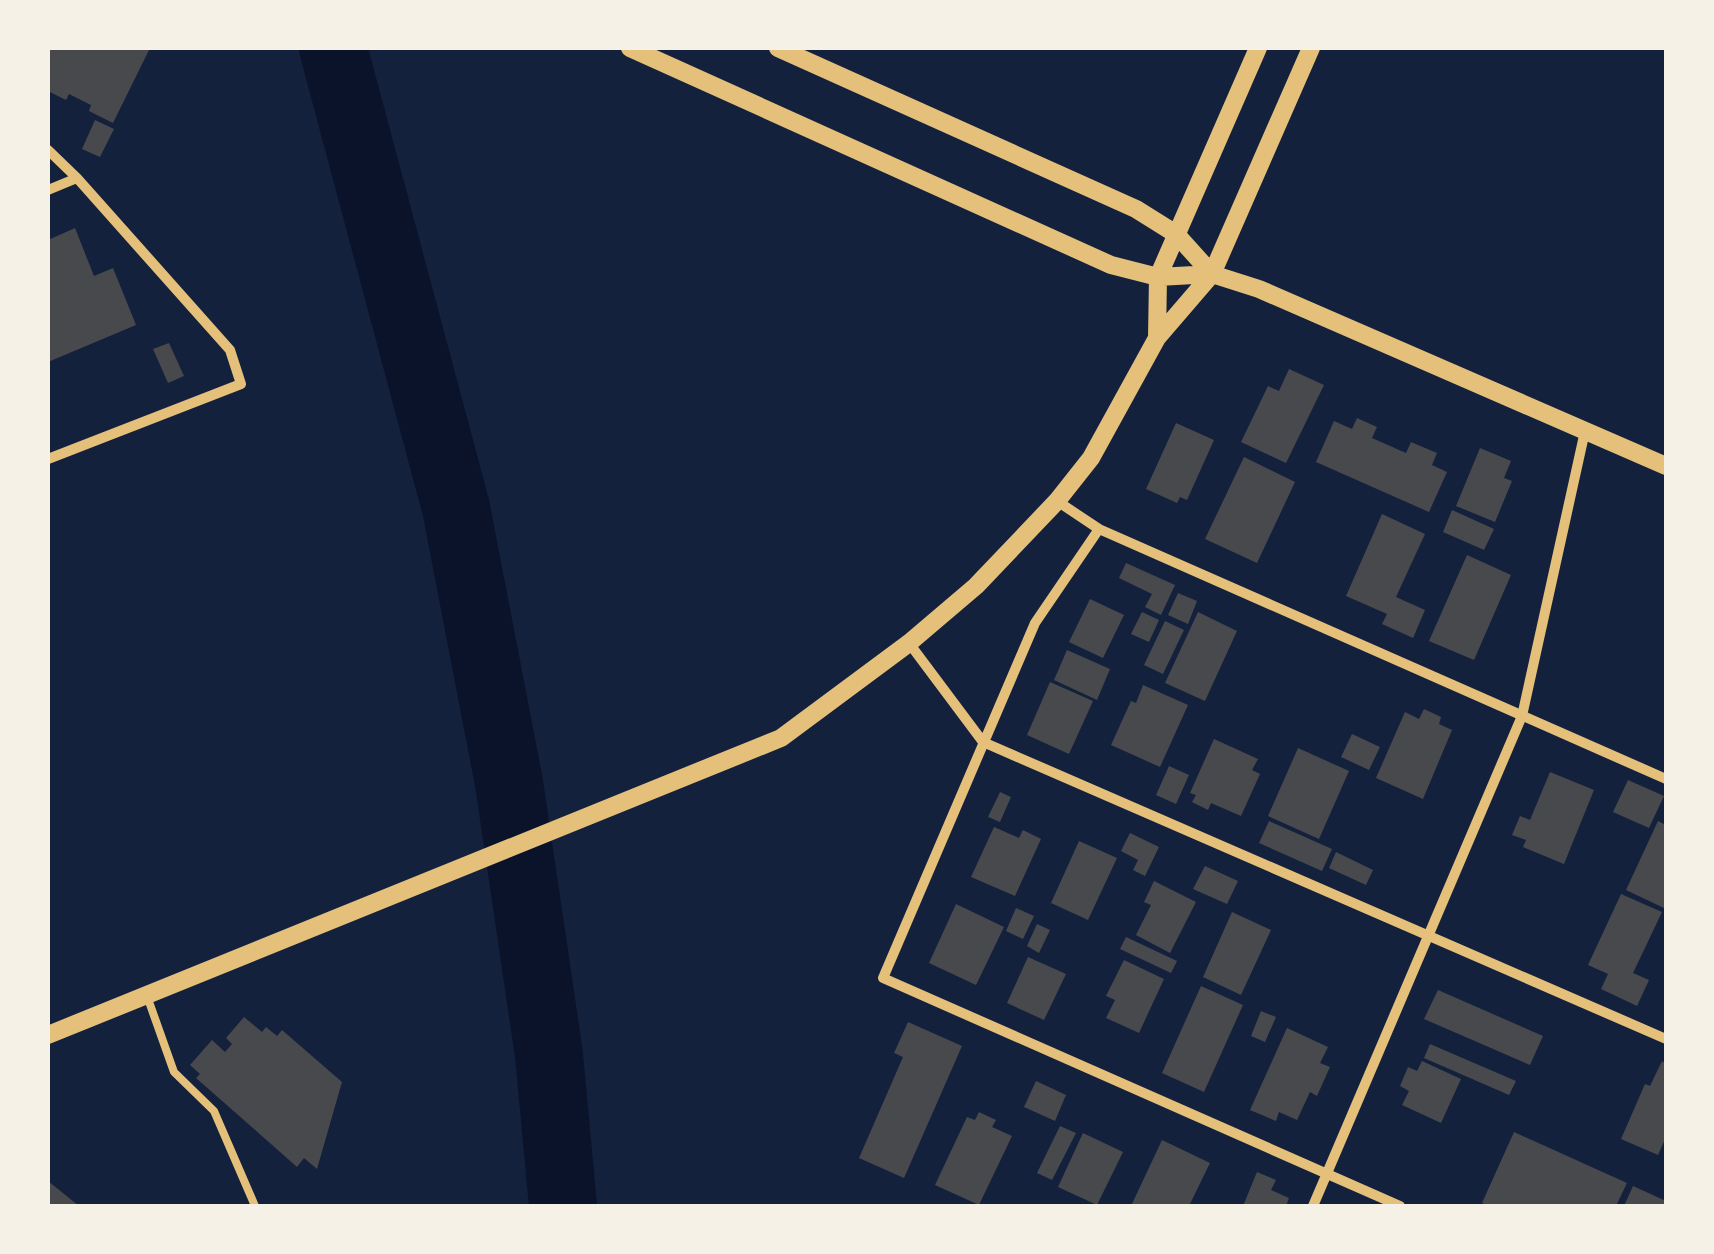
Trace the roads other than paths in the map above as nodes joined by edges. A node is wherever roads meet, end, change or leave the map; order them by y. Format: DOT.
graph roads {
  1 [pos="630,48"];
  2 [pos="778,48"];
  3 [pos="1258,48"];
  4 [pos="1311,48"];
  5 [pos="48,150"];
  6 [pos="78,178"];
  7 [pos="48,190"];
  8 [pos="1176,234"];
  9 [pos="1212,274"];
  10 [pos="1158,276"];
  11 [pos="1158,338"];
  12 [pos="1585,431"];
  13 [pos="48,460"];
  14 [pos="1666,466"];
  15 [pos="1057,501"];
  16 [pos="1099,529"];
  17 [pos="909,643"];
  18 [pos="1522,716"];
  19 [pos="983,742"];
  20 [pos="1666,779"];
  21 [pos="1427,938"];
  22 [pos="146,996"];
  23 [pos="48,1035"];
  24 [pos="1666,1039"];
  25 [pos="1327,1174"];
  26 [pos="255,1206"];
  27 [pos="1313,1206"];
  28 [pos="1400,1206"];
  1 -- 10 [label="street"];
  2 -- 8 [label="street"];
  3 -- 8 [label="street"];
  4 -- 9 [label="street"];
  5 -- 6 [label="street"];
  6 -- 7 [label="street"];
  6 -- 13 [label="street"];
  8 -- 9 [label="street"];
  8 -- 10 [label="street"];
  9 -- 10 [label="street"];
  9 -- 11 [label="street"];
  9 -- 12 [label="street"];
  10 -- 11 [label="street"];
  11 -- 15 [label="street"];
  12 -- 14 [label="street"];
  12 -- 18 [label="street"];
  15 -- 16 [label="street"];
  15 -- 17 [label="street"];
  16 -- 18 [label="street"];
  16 -- 19 [label="street"];
  17 -- 19 [label="street"];
  17 -- 22 [label="street"];
  18 -- 20 [label="street"];
  18 -- 21 [label="street"];
  19 -- 21 [label="street"];
  19 -- 25 [label="street"];
  21 -- 24 [label="street"];
  21 -- 25 [label="street"];
  22 -- 23 [label="street"];
  22 -- 26 [label="lane"];
  25 -- 27 [label="street"];
  25 -- 28 [label="street"];
}
